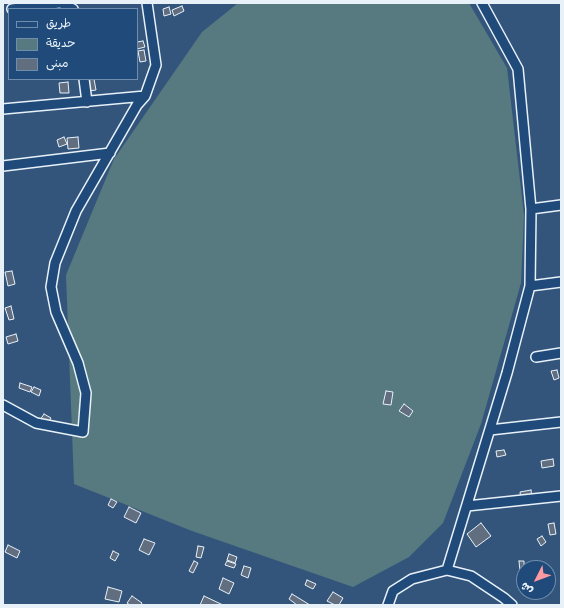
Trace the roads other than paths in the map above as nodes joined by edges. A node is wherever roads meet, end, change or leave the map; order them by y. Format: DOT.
graph roads {
  1 [pos="60,3"];
  2 [pos="147,3"];
  3 [pos="482,3"];
  4 [pos="20,8"];
  5 [pos="72,8"];
  6 [pos="84,80"];
  7 [pos="145,96"];
  8 [pos="87,102"];
  9 [pos="3,109"];
  10 [pos="110,153"];
  11 [pos="3,166"];
  12 [pos="561,205"];
  13 [pos="532,209"];
  14 [pos="561,282"];
  15 [pos="530,286"];
  16 [pos="561,353"];
  17 [pos="536,357"];
  18 [pos="3,405"];
  19 [pos="561,422"];
  20 [pos="490,430"];
  21 [pos="561,496"];
  22 [pos="467,506"];
  23 [pos="447,570"];
  24 [pos="388,605"];
  25 [pos="512,605"];
  1 -- 4 [label="street"];
  1 -- 5 [label="street"];
  2 -- 7 [label="street"];
  3 -- 13 [label="street"];
  6 -- 8 [label="street"];
  7 -- 8 [label="street"];
  7 -- 10 [label="street"];
  8 -- 9 [label="street"];
  10 -- 11 [label="street"];
  10 -- 18 [label="street"];
  12 -- 13 [label="street"];
  13 -- 15 [label="street"];
  14 -- 15 [label="street"];
  15 -- 20 [label="street"];
  16 -- 17 [label="street"];
  19 -- 20 [label="street"];
  20 -- 22 [label="street"];
  21 -- 22 [label="street"];
  22 -- 23 [label="street"];
  23 -- 24 [label="street"];
  23 -- 25 [label="street"];
}
